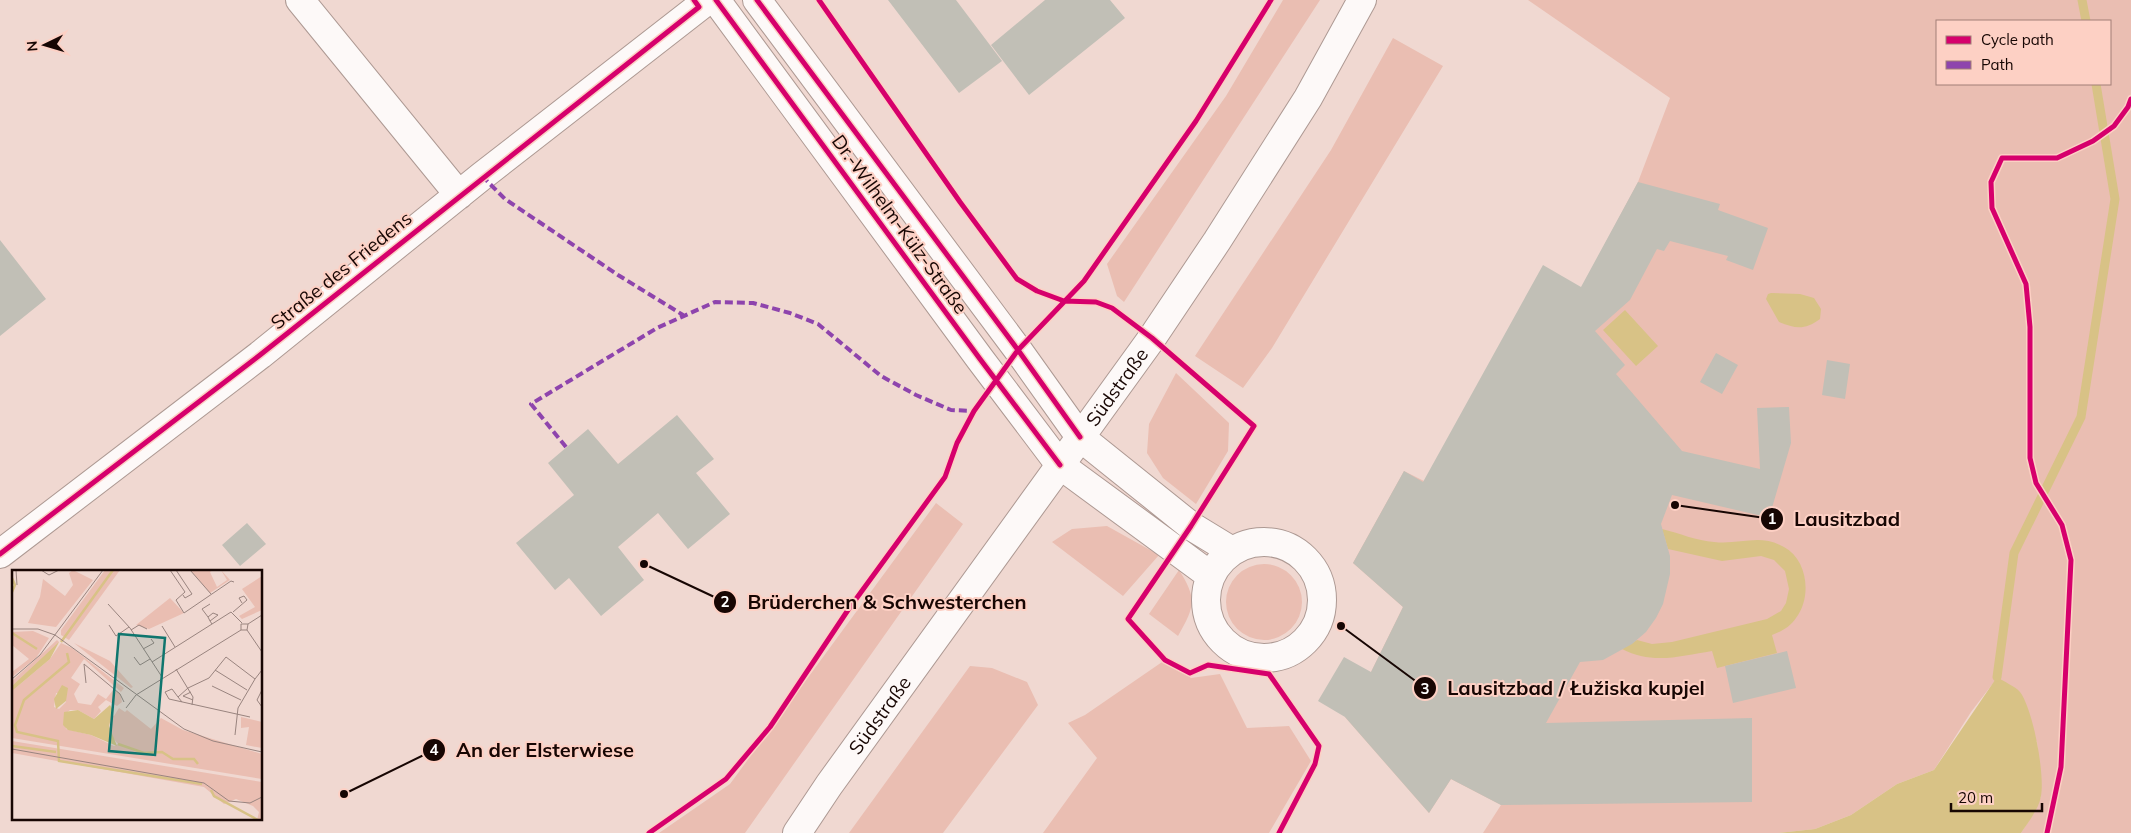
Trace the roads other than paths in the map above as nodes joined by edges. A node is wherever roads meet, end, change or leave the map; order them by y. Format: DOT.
graph roads {
  1 [pos="300,0"];
  2 [pos="708,0"];
  3 [pos="716,0"];
  4 [pos="757,0"];
  5 [pos="1362,0"];
  6 [pos="459,195"];
  7 [pos="1080,437"];
  8 [pos="1060,465"];
  9 [pos="1232,551"];
  10 [pos="0,554"];
  11 [pos="1211,576"];
  12 [pos="797,833"];
  1 -- 6 [label="street"];
  2 -- 6 [label="street, Straße des Friedens"];
  3 -- 8 [label="street, Dr.-Wilhelm-Külz-Straße"];
  4 -- 7 [label="street, Dr.-Wilhelm-Külz-Straße"];
  5 -- 7 [label="street, Südstraße"];
  6 -- 10 [label="street, Straße des Friedens"];
  7 -- 8 [label="street, Südstraße"];
  7 -- 9 [label="street, Dr.-Wilhelm-Külz-Straße"];
  8 -- 11 [label="street, Dr.-Wilhelm-Külz-Straße"];
  8 -- 12 [label="street, Südstraße"];
  9 -- 11 [label="street"];
  9 -- 11 [label="street"];
}
